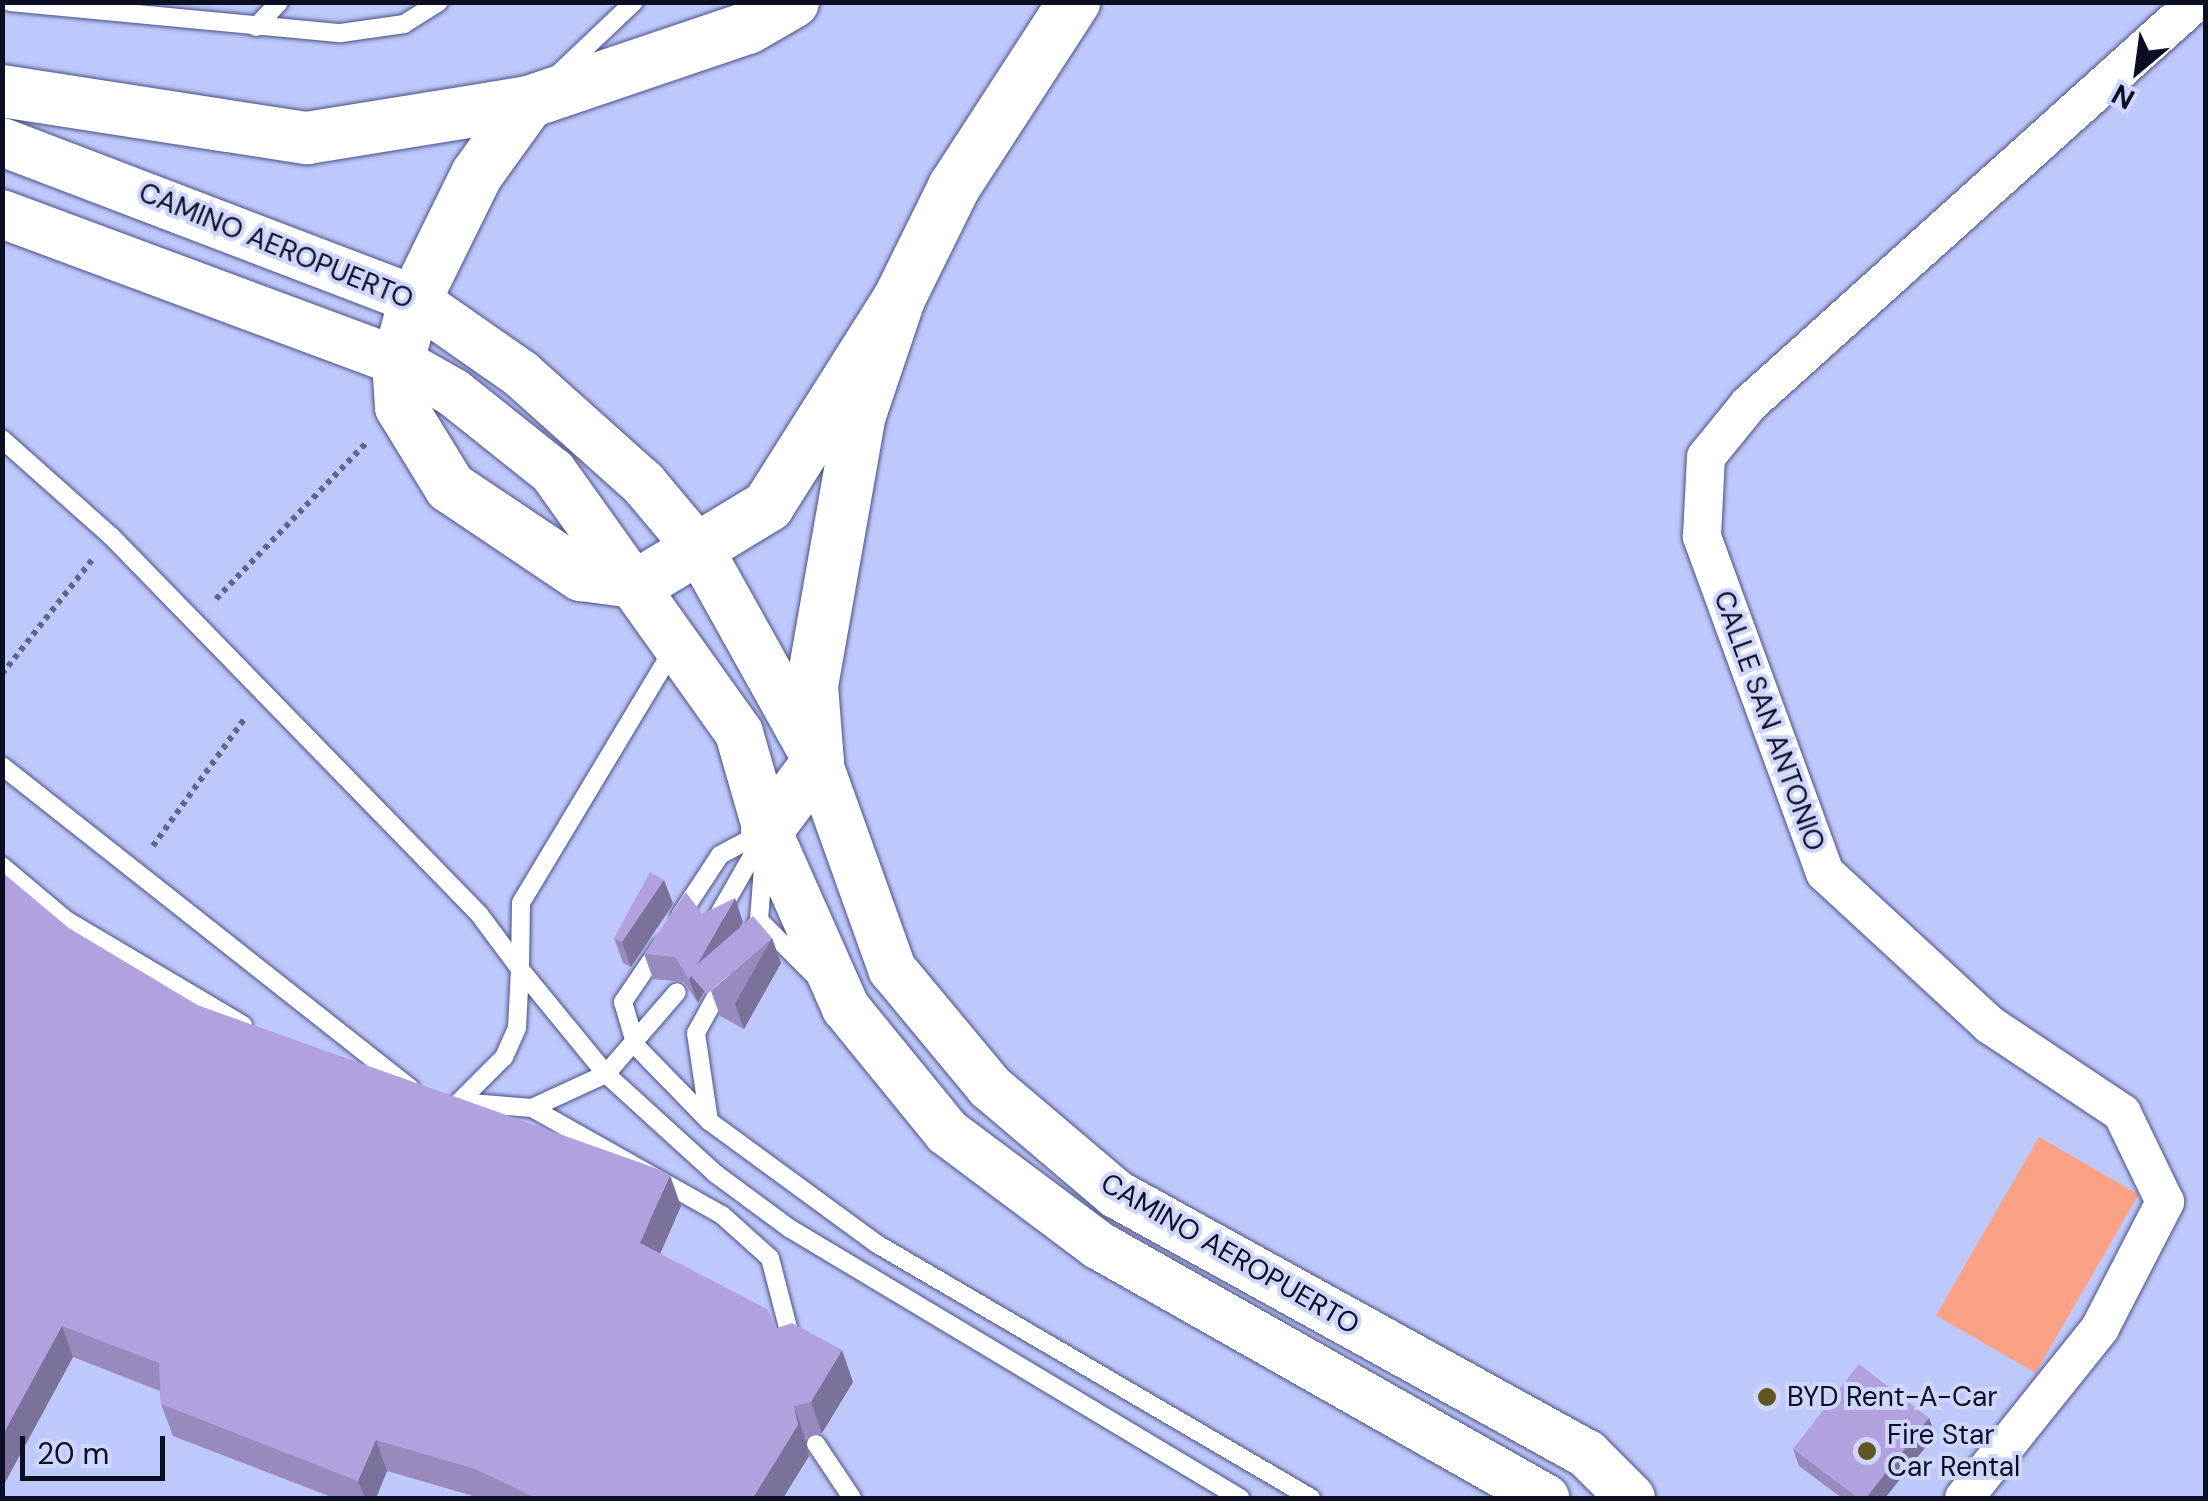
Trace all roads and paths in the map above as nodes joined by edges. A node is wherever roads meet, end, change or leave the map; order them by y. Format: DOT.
graph roads {
  1 [pos="10,2"];
  2 [pos="119,2"];
  3 [pos="279,2"];
  4 [pos="439,2"];
  5 [pos="634,2"];
  6 [pos="793,2"];
  7 [pos="1074,2"];
  8 [pos="2196,2"];
  9 [pos="104,18"];
  10 [pos="256,27"];
  11 [pos="2,91"];
  12 [pos="529,102"];
  13 [pos="2,142"];
  14 [pos="2,214"];
  15 [pos="899,298"];
  16 [pos="415,300"];
  17 [pos="400,384"];
  18 [pos="2,438"];
  19 [pos="112,536"];
  20 [pos="701,552"];
  21 [pos="641,583"];
  22 [pos="195,622"];
  23 [pos="680,639"];
  24 [pos="2,674"];
  25 [pos="263,693"];
  26 [pos="818,762"];
  27 [pos="2,766"];
  28 [pos="767,830"];
  29 [pos="2,866"];
  30 [pos="138,868"];
  31 [pos="758,920"];
  32 [pos="712,926"];
  33 [pos="520,968"];
  34 [pos="677,992"];
  35 [pos="846,1008"];
  36 [pos="260,1034"];
  37 [pos="636,1046"];
  38 [pos="606,1074"];
  39 [pos="370,1084"];
  40 [pos="441,1100"];
  41 [pos="532,1108"];
  42 [pos="709,1121"];
  43 [pos="793,1348"];
  44 [pos="816,1444"];
  45 [pos="852,1498"];
  46 [pos="1240,1498"];
  47 [pos="1311,1498"];
  48 [pos="1545,1498"];
  49 [pos="1631,1498"];
  50 [pos="1964,1498"];
  1 -- 9 [label="lane"];
  2 -- 9 [label="lane"];
  3 -- 10 [label="lane"];
  4 -- 10 [label="lane"];
  5 -- 12 [label="lane"];
  6 -- 12 [label="main road"];
  7 -- 15 [label="main road"];
  8 -- 50 [label="street, CALLE SAN ANTONIO"];
  9 -- 10 [label="lane"];
  11 -- 12 [label="main road"];
  12 -- 16 [label="main road"];
  13 -- 16 [label="street, CAMINO AEROPUERTO"];
  14 -- 17 [label="street, CAMINO AEROPUERTO"];
  15 -- 20 [label="main road"];
  15 -- 26 [label="main road"];
  16 -- 17 [label="main road"];
  16 -- 20 [label="street, CAMINO AEROPUERTO"];
  17 -- 21 [label="street, CAMINO AEROPUERTO"];
  17 -- 21 [label="main road"];
  17 -- 22 [label="path"];
  18 -- 19 [label="lane"];
  19 -- 22 [label="lane"];
  19 -- 24 [label="path"];
  20 -- 21 [label="main road"];
  20 -- 26 [label="street, CAMINO AEROPUERTO"];
  21 -- 23 [label="street, CAMINO AEROPUERTO"];
  22 -- 25 [label="lane"];
  23 -- 28 [label="street, CAMINO AEROPUERTO"];
  23 -- 33 [label="lane"];
  25 -- 30 [label="path"];
  25 -- 33 [label="lane"];
  26 -- 28 [label="main road"];
  26 -- 49 [label="street, CAMINO AEROPUERTO"];
  27 -- 30 [label="lane"];
  28 -- 31 [label="lane"];
  28 -- 32 [label="lane"];
  28 -- 35 [label="street, CAMINO AEROPUERTO"];
  28 -- 37 [label="lane"];
  29 -- 36 [label="lane"];
  30 -- 40 [label="lane"];
  31 -- 35 [label="lane"];
  31 -- 42 [label="lane"];
  33 -- 38 [label="lane"];
  33 -- 40 [label="lane"];
  34 -- 37 [label="lane"];
  35 -- 48 [label="street, CAMINO AEROPUERTO"];
  37 -- 38 [label="lane"];
  37 -- 42 [label="lane"];
  38 -- 41 [label="lane"];
  38 -- 46 [label="lane"];
  39 -- 40 [label="lane"];
  40 -- 41 [label="lane"];
  41 -- 43 [label="lane"];
  42 -- 47 [label="lane"];
  44 -- 45 [label="lane"];
}
